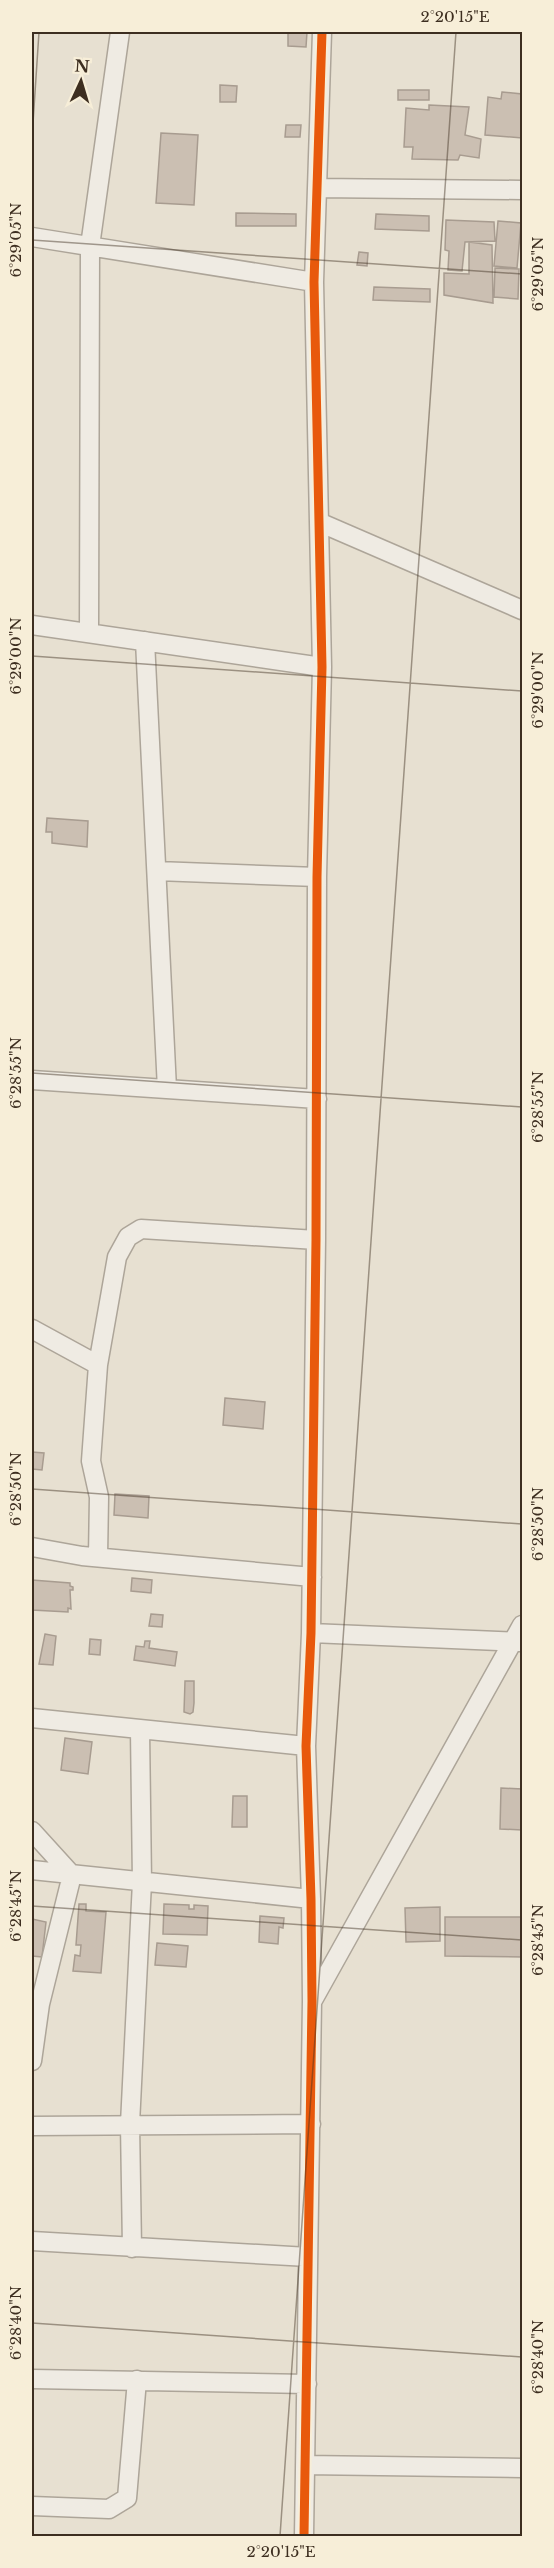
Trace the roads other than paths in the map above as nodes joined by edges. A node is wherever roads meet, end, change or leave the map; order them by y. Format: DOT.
graph roads {
  1 [pos="120,32"];
  2 [pos="322,32"];
  3 [pos="318,188"];
  4 [pos="522,190"];
  5 [pos="32,237"];
  6 [pos="90,246"];
  7 [pos="315,282"];
  8 [pos="321,523"];
  9 [pos="522,610"];
  10 [pos="32,625"];
  11 [pos="89,633"];
  12 [pos="145,641"];
  13 [pos="322,667"];
  14 [pos="157,871"];
  15 [pos="317,877"];
  16 [pos="32,1080"];
  17 [pos="167,1089"];
  18 [pos="317,1099"];
  19 [pos="316,1240"];
  20 [pos="32,1329"];
  21 [pos="98,1365"];
  22 [pos="32,1548"];
  23 [pos="98,1557"];
  24 [pos="312,1577"];
  25 [pos="522,1624"];
  26 [pos="311,1633"];
  27 [pos="518,1642"];
  28 [pos="32,1718"];
  29 [pos="140,1730"];
  30 [pos="306,1746"];
  31 [pos="32,1831"];
  32 [pos="32,1870"];
  33 [pos="72,1875"];
  34 [pos="142,1882"];
  35 [pos="312,1899"];
  36 [pos="312,2001"];
  37 [pos="32,2061"];
  38 [pos="130,2124"];
  39 [pos="311,2124"];
  40 [pos="32,2126"];
  41 [pos="32,2241"];
  42 [pos="132,2248"];
  43 [pos="308,2257"];
  44 [pos="32,2379"];
  45 [pos="138,2380"];
  46 [pos="307,2384"];
  47 [pos="305,2465"];
  48 [pos="522,2468"];
  49 [pos="32,2506"];
  50 [pos="304,2536"];
  1 -- 6 [label="street"];
  2 -- 3 [label="street"];
  3 -- 4 [label="street"];
  3 -- 7 [label="street"];
  5 -- 6 [label="street"];
  6 -- 7 [label="street"];
  6 -- 11 [label="street"];
  7 -- 8 [label="street"];
  8 -- 9 [label="street"];
  8 -- 13 [label="street"];
  10 -- 11 [label="street"];
  11 -- 12 [label="street"];
  12 -- 13 [label="street"];
  12 -- 14 [label="street"];
  13 -- 15 [label="street"];
  14 -- 15 [label="street"];
  14 -- 17 [label="street"];
  15 -- 18 [label="street"];
  16 -- 17 [label="street"];
  17 -- 18 [label="street"];
  18 -- 19 [label="street"];
  19 -- 21 [label="street"];
  19 -- 24 [label="street"];
  20 -- 21 [label="street"];
  21 -- 23 [label="street"];
  22 -- 23 [label="street"];
  23 -- 24 [label="street"];
  24 -- 26 [label="street"];
  25 -- 27 [label="street"];
  26 -- 27 [label="street"];
  26 -- 30 [label="street"];
  27 -- 36 [label="street"];
  28 -- 29 [label="street"];
  29 -- 30 [label="street"];
  29 -- 34 [label="street"];
  30 -- 35 [label="street"];
  31 -- 33 [label="street"];
  32 -- 33 [label="street"];
  33 -- 34 [label="street"];
  33 -- 37 [label="street"];
  34 -- 35 [label="street"];
  34 -- 38 [label="street"];
  35 -- 36 [label="street"];
  36 -- 39 [label="street"];
  38 -- 39 [label="street"];
  38 -- 40 [label="street"];
  38 -- 42 [label="street"];
  39 -- 43 [label="street"];
  41 -- 42 [label="street"];
  42 -- 43 [label="street"];
  43 -- 46 [label="street"];
  44 -- 45 [label="street"];
  45 -- 46 [label="street"];
  45 -- 49 [label="street"];
  46 -- 47 [label="street"];
  47 -- 48 [label="street"];
  47 -- 50 [label="street"];
}
